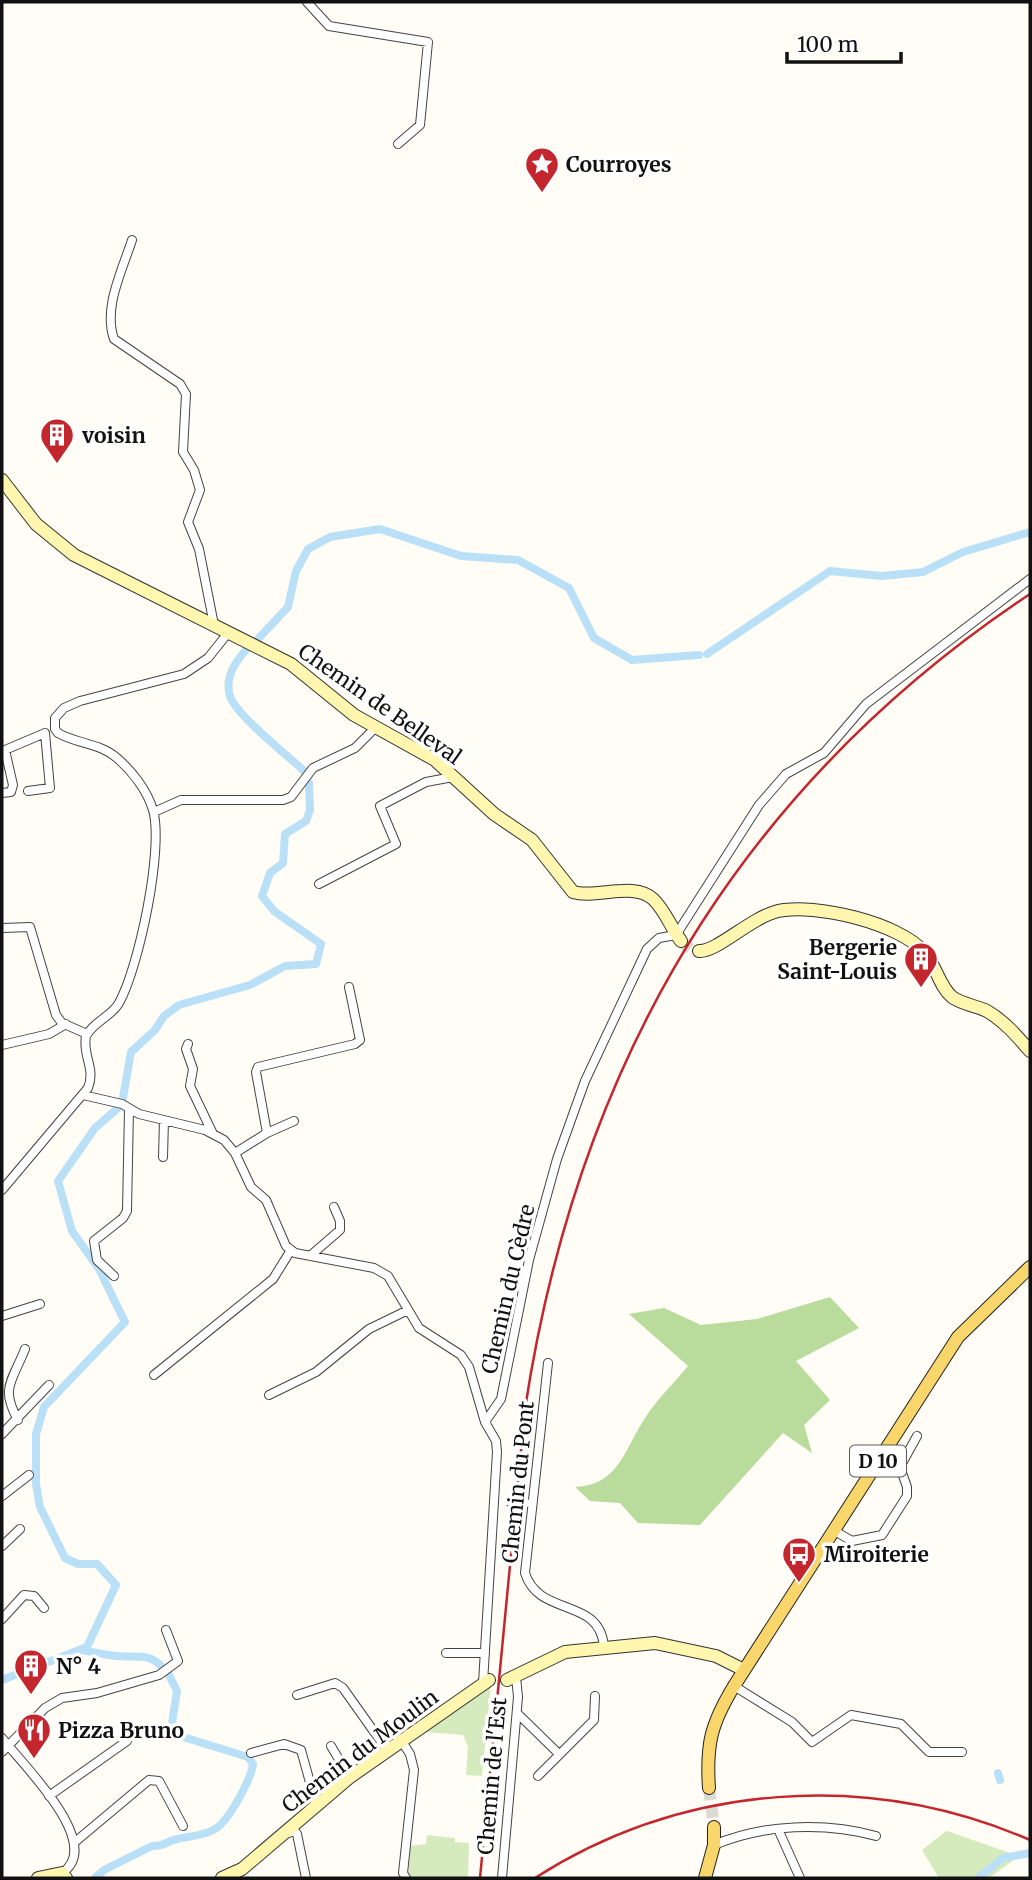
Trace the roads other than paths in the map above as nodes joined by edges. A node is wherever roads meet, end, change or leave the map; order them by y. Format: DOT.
graph roads {
  1 [pos="307,2"];
  2 [pos="398,144"];
  3 [pos="131,240"];
  4 [pos="2,480"];
  5 [pos="1030,579"];
  6 [pos="214,625"];
  7 [pos="228,632"];
  8 [pos="376,727"];
  9 [pos="453,777"];
  10 [pos="28,791"];
  11 [pos="2,793"];
  12 [pos="154,812"];
  13 [pos="319,884"];
  14 [pos="2,928"];
  15 [pos="678,938"];
  16 [pos="699,951"];
  17 [pos="349,987"];
  18 [pos="66,1024"];
  19 [pos="87,1034"];
  20 [pos="188,1044"];
  21 [pos="2,1045"];
  22 [pos="1030,1051"];
  23 [pos="83,1095"];
  24 [pos="129,1109"];
  25 [pos="164,1120"];
  26 [pos="294,1121"];
  27 [pos="267,1133"];
  28 [pos="213,1134"];
  29 [pos="235,1153"];
  30 [pos="163,1157"];
  31 [pos="2,1190"];
  32 [pos="334,1207"];
  33 [pos="291,1250"];
  34 [pos="310,1256"];
  35 [pos="1030,1267"];
  36 [pos="114,1276"];
  37 [pos="40,1304"];
  38 [pos="406,1311"];
  39 [pos="2,1316"];
  40 [pos="25,1349"];
  41 [pos="548,1363"];
  42 [pos="154,1375"];
  43 [pos="49,1385"];
  44 [pos="269,1395"];
  45 [pos="18,1420"];
  46 [pos="485,1422"];
  47 [pos="2,1434"];
  48 [pos="917,1436"];
  49 [pos="29,1475"];
  50 [pos="2,1496"];
  51 [pos="495,1500"];
  52 [pos="529,1504"];
  53 [pos="20,1529"];
  54 [pos="833,1530"];
  55 [pos="2,1546"];
  56 [pos="44,1608"];
  57 [pos="2,1619"];
  58 [pos="166,1630"];
  59 [pos="604,1647"];
  60 [pos="446,1653"];
  61 [pos="485,1653"];
  62 [pos="744,1670"];
  63 [pos="512,1679"];
  64 [pos="486,1681"];
  65 [pos="734,1686"];
  66 [pos="297,1695"];
  67 [pos="595,1696"];
  68 [pos="517,1713"];
  69 [pos="2,1738"];
  70 [pos="401,1740"];
  71 [pos="127,1741"];
  72 [pos="331,1746"];
  73 [pos="5,1749"];
  74 [pos="387,1750"];
  75 [pos="962,1752"];
  76 [pos="251,1753"];
  77 [pos="559,1754"];
  78 [pos="538,1776"];
  79 [pos="709,1788"];
  80 [pos="331,1791"];
  81 [pos="49,1796"];
  82 [pos="316,1804"];
  83 [pos="183,1826"];
  84 [pos="714,1827"];
  85 [pos="778,1829"];
  86 [pos="876,1836"];
  87 [pos="75,1842"];
  88 [pos="714,1845"];
  89 [pos="261,1854"];
  90 [pos="64,1875"];
  91 [pos="230,1877"];
  92 [pos="38,1878"];
  93 [pos="306,1878"];
  94 [pos="406,1878"];
  95 [pos="502,1878"];
  96 [pos="705,1878"];
  97 [pos="800,1878"];
  1 -- 2 [label="street"];
  3 -- 6 [label="street"];
  4 -- 6 [label="street, Chemin de Belleval"];
  5 -- 15 [label="street"];
  6 -- 7 [label="street, Chemin de Belleval"];
  7 -- 8 [label="street, Chemin de Belleval"];
  7 -- 12 [label="street"];
  8 -- 9 [label="street, Chemin de Belleval"];
  8 -- 12 [label="street"];
  9 -- 13 [label="street"];
  9 -- 15 [label="street, Chemin de Belleval"];
  10 -- 11 [label="street"];
  12 -- 19 [label="street"];
  14 -- 18 [label="street"];
  15 -- 46 [label="street, Chemin du Cèdre"];
  16 -- 22 [label="street"];
  17 -- 27 [label="street"];
  18 -- 19 [label="street"];
  18 -- 21 [label="street"];
  19 -- 23 [label="street"];
  20 -- 28 [label="street"];
  23 -- 24 [label="street"];
  23 -- 31 [label="street"];
  24 -- 25 [label="street"];
  24 -- 36 [label="street"];
  25 -- 28 [label="street"];
  25 -- 30 [label="street"];
  26 -- 27 [label="street"];
  27 -- 29 [label="street"];
  28 -- 29 [label="street"];
  29 -- 33 [label="street"];
  32 -- 34 [label="street"];
  33 -- 34 [label="street"];
  33 -- 42 [label="street"];
  34 -- 38 [label="street"];
  35 -- 54 [label="main road, D 10"];
  37 -- 39 [label="street"];
  38 -- 44 [label="street"];
  38 -- 46 [label="street"];
  40 -- 45 [label="street"];
  41 -- 52 [label="street, Chemin du Pont"];
  43 -- 45 [label="street"];
  45 -- 47 [label="street"];
  46 -- 51 [label="street"];
  48 -- 54 [label="street"];
  49 -- 50 [label="street"];
  51 -- 52 [label="street, bridge"];
  51 -- 61 [label="street"];
  52 -- 59 [label="street, Chemin du Pont"];
  53 -- 55 [label="street"];
  54 -- 62 [label="main road, D 10"];
  56 -- 57 [label="street"];
  58 -- 73 [label="street"];
  59 -- 62 [label="street"];
  59 -- 63 [label="street"];
  60 -- 61 [label="street"];
  61 -- 64 [label="street"];
  62 -- 65 [label="main road, D 10"];
  63 -- 68 [label="street, Chemin de l'Est"];
  64 -- 70 [label="street, Chemin du Moulin"];
  65 -- 75 [label="street"];
  65 -- 79 [label="main road, D 10"];
  66 -- 74 [label="street"];
  67 -- 77 [label="street"];
  68 -- 77 [label="street"];
  68 -- 95 [label="street, Chemin de l'Est"];
  69 -- 73 [label="street"];
  70 -- 74 [label="street, Chemin du Moulin"];
  70 -- 94 [label="street"];
  71 -- 81 [label="street"];
  72 -- 80 [label="street"];
  73 -- 81 [label="street"];
  74 -- 80 [label="street, Chemin du Moulin"];
  76 -- 82 [label="street"];
  77 -- 78 [label="street"];
  80 -- 82 [label="street, Chemin du Moulin"];
  81 -- 87 [label="street"];
  82 -- 89 [label="street, Chemin du Moulin"];
  83 -- 87 [label="street"];
  84 -- 88 [label="main road"];
  85 -- 86 [label="street"];
  85 -- 88 [label="street"];
  85 -- 97 [label="street"];
  87 -- 90 [label="street"];
  88 -- 96 [label="main road"];
  89 -- 91 [label="street, Chemin du Moulin"];
  89 -- 93 [label="street"];
  90 -- 92 [label="street"];
}
